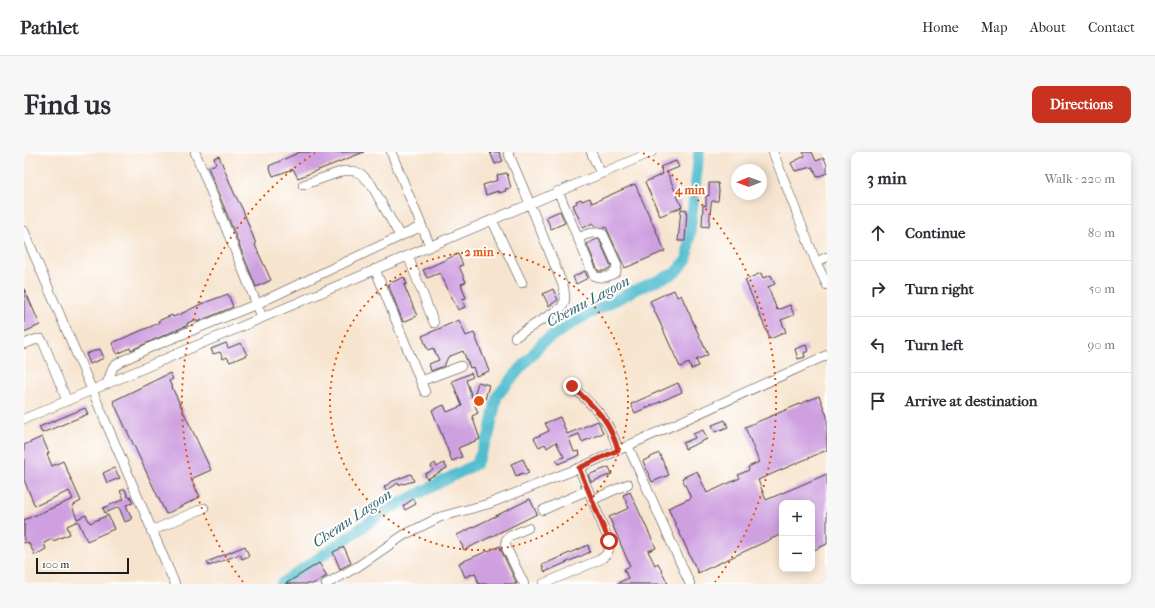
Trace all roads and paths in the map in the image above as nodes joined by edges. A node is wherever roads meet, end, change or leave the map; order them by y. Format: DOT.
graph roads {
  1 [pos="195,152"];
  2 [pos="391,152"];
  3 [pos="508,152"];
  4 [pos="591,152"];
  5 [pos="773,152"];
  6 [pos="647,153"];
  7 [pos="601,174"];
  8 [pos="303,185"];
  9 [pos="558,192"];
  10 [pos="530,204"];
  11 [pos="492,220"];
  12 [pos="422,226"];
  13 [pos="24,231"];
  14 [pos="400,236"];
  15 [pos="578,238"];
  16 [pos="430,246"];
  17 [pos="408,256"];
  18 [pos="827,257"];
  19 [pos="816,262"];
  20 [pos="375,269"];
  21 [pos="522,282"];
  22 [pos="827,285"];
  23 [pos="257,304"];
  24 [pos="262,317"];
  25 [pos="434,323"];
  26 [pos="515,337"];
  27 [pos="24,344"];
  28 [pos="827,355"];
  29 [pos="461,366"];
  30 [pos="421,382"];
  31 [pos="107,384"];
  32 [pos="572,386"];
  33 [pos="92,391"];
  34 [pos="425,392"];
  35 [pos="67,401"];
  36 [pos="24,419"];
  37 [pos="628,446"];
  38 [pos="618,450"];
  39 [pos="579,468"];
  40 [pos="628,484"];
  41 [pos="588,490"];
  42 [pos="592,500"];
  43 [pos="204,508"];
  44 [pos="543,510"];
  45 [pos="528,528"];
  46 [pos="151,530"];
  47 [pos="175,584"];
  48 [pos="326,584"];
  49 [pos="524,584"];
  50 [pos="542,584"];
  51 [pos="690,584"];
  1 -- 23 [label="street"];
  2 -- 12 [label="street"];
  3 -- 10 [label="street"];
  4 -- 7 [label="street"];
  5 -- 19 [label="street"];
  6 -- 7 [label="street"];
  7 -- 9 [label="street"];
  8 -- 14 [label="street"];
  9 -- 10 [label="street"];
  9 -- 15 [label="street"];
  10 -- 11 [label="street"];
  10 -- 26 [label="street"];
  11 -- 16 [label="street"];
  11 -- 21 [label="street"];
  12 -- 14 [label="street"];
  12 -- 16 [label="street"];
  13 -- 33 [label="street"];
  14 -- 23 [label="street"];
  15 -- 15 [label="street"];
  16 -- 17 [label="street"];
  17 -- 20 [label="street"];
  17 -- 25 [label="street"];
  18 -- 19 [label="street"];
  19 -- 22 [label="street"];
  20 -- 24 [label="street"];
  20 -- 30 [label="street"];
  23 -- 24 [label="street"];
  23 -- 31 [label="street"];
  24 -- 31 [label="street"];
  27 -- 35 [label="street"];
  28 -- 37 [label="street"];
  29 -- 30 [label="street"];
  30 -- 34 [label="street"];
  31 -- 33 [label="street"];
  32 -- 38 [label="street"];
  33 -- 35 [label="street"];
  33 -- 46 [label="street"];
  35 -- 36 [label="street"];
  37 -- 38 [label="street"];
  37 -- 51 [label="street"];
  38 -- 39 [label="street"];
  39 -- 41 [label="street"];
  39 -- 48 [label="street"];
  40 -- 42 [label="street"];
  41 -- 42 [label="street"];
  41 -- 44 [label="street"];
  42 -- 50 [label="street"];
  43 -- 46 [label="street"];
  45 -- 49 [label="street"];
  46 -- 47 [label="street"];
}
